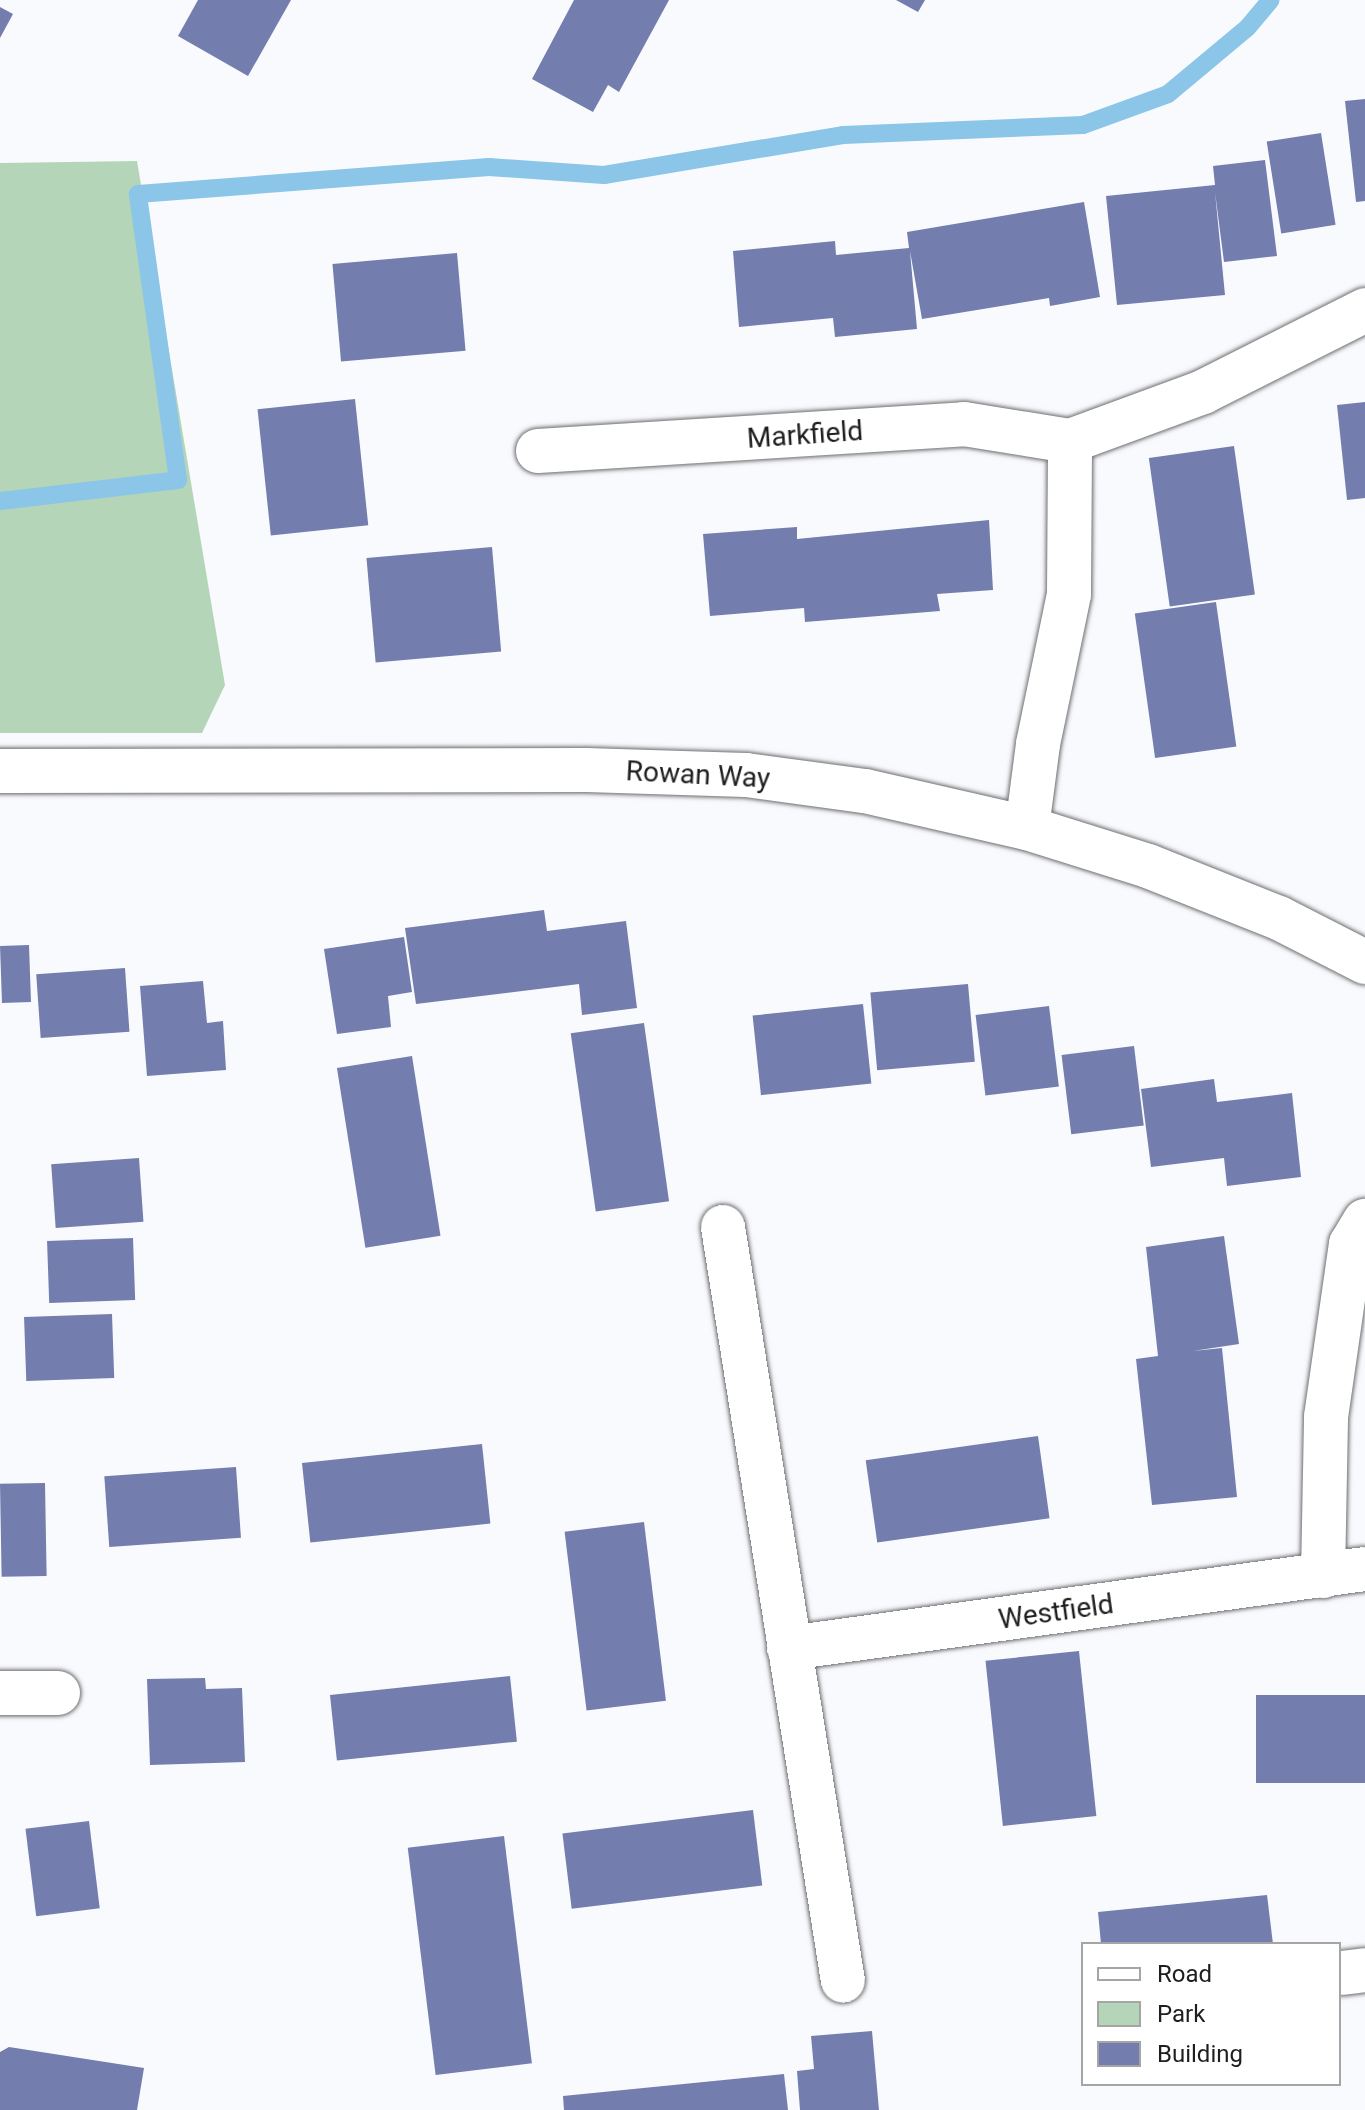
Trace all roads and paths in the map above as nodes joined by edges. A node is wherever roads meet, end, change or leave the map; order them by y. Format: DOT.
graph roads {
  1 [pos="1365,310"];
  2 [pos="1070,441"];
  3 [pos="538,451"];
  4 [pos="0,771"];
  5 [pos="1027,828"];
  6 [pos="1365,962"];
  7 [pos="1365,1221"];
  8 [pos="723,1227"];
  9 [pos="1365,1569"];
  10 [pos="1323,1576"];
  11 [pos="789,1648"];
  12 [pos="0,1693"];
  13 [pos="58,1693"];
  14 [pos="843,1981"];
  1 -- 2 [label="street, Markfield"];
  2 -- 3 [label="street, Markfield"];
  2 -- 5 [label="street"];
  4 -- 5 [label="street, Rowan Way"];
  5 -- 6 [label="street, Rowan Way"];
  7 -- 10 [label="street"];
  8 -- 11 [label="street"];
  9 -- 10 [label="street, Westfield"];
  10 -- 11 [label="street, Westfield"];
  11 -- 14 [label="street"];
  12 -- 13 [label="street"];
}
